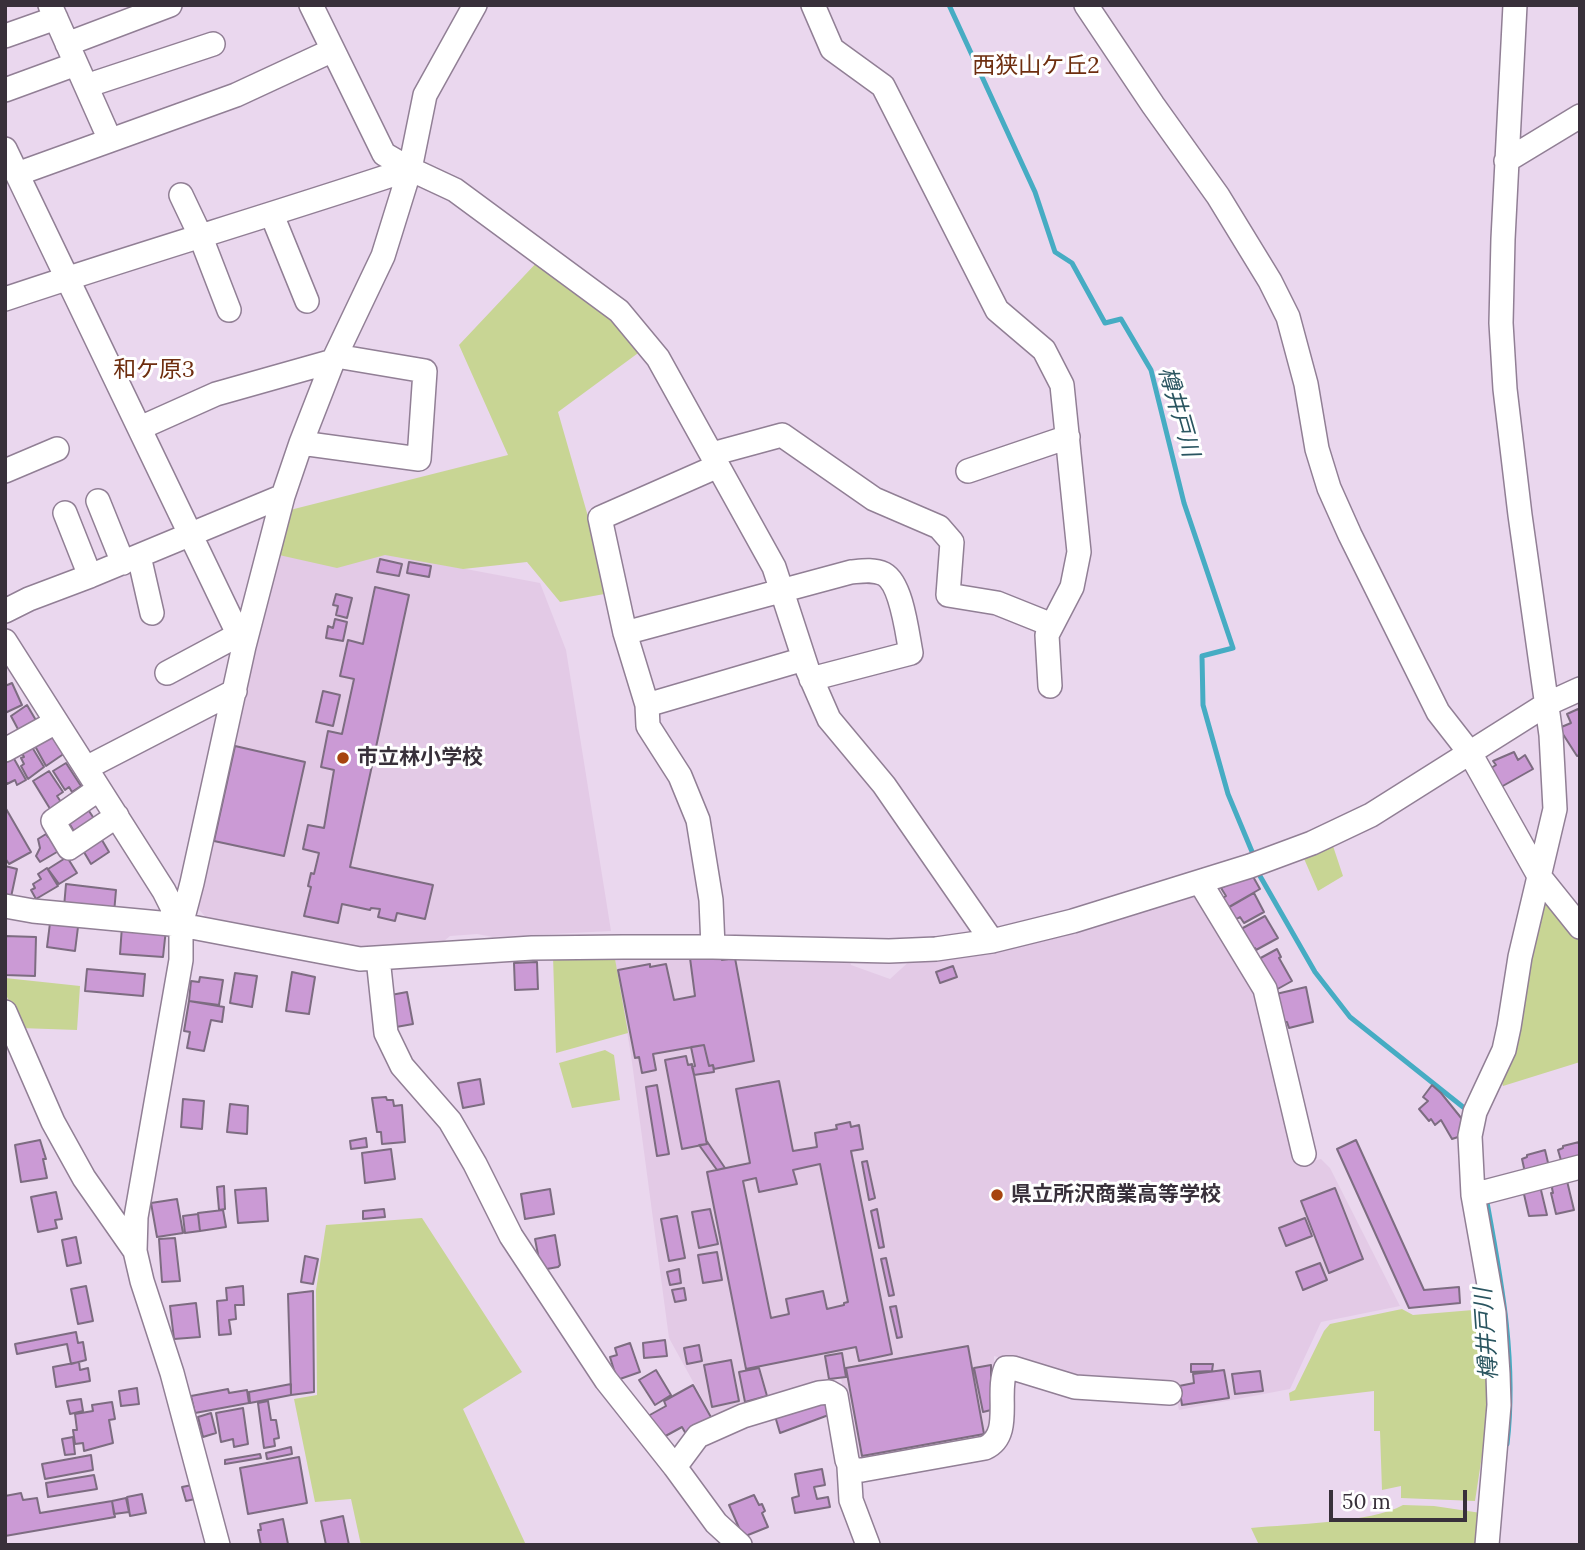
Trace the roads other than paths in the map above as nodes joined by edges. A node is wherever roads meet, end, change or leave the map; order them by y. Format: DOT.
graph roads {
  1 [pos="170,5"];
  2 [pos="311,5"];
  3 [pos="475,5"];
  4 [pos="813,5"];
  5 [pos="1086,5"];
  6 [pos="1515,5"];
  7 [pos="53,12"];
  8 [pos="5,36"];
  9 [pos="213,44"];
  10 [pos="333,50"];
  11 [pos="72,54"];
  12 [pos="86,86"];
  13 [pos="5,90"];
  14 [pos="1580,116"];
  15 [pos="110,140"];
  16 [pos="5,149"];
  17 [pos="1506,161"];
  18 [pos="410,169"];
  19 [pos="17,174"];
  20 [pos="181,195"];
  21 [pos="272,215"];
  22 [pos="200,235"];
  23 [pos="68,278"];
  24 [pos="5,299"];
  25 [pos="307,300"];
  26 [pos="229,310"];
  27 [pos="335,358"];
  28 [pos="140,428"];
  29 [pos="1068,437"];
  30 [pos="301,443"];
  31 [pos="57,449"];
  32 [pos="715,460"];
  33 [pos="5,471"];
  34 [pos="968,471"];
  35 [pos="284,496"];
  36 [pos="98,501"];
  37 [pos="65,513"];
  38 [pos="191,535"];
  39 [pos="131,560"];
  40 [pos="90,576"];
  41 [pos="782,591"];
  42 [pos="5,611"];
  43 [pos="152,613"];
  44 [pos="1052,625"];
  45 [pos="625,633"];
  46 [pos="241,640"];
  47 [pos="5,641"];
  48 [pos="808,669"];
  49 [pos="167,673"];
  50 [pos="15,674"];
  51 [pos="1050,686"];
  52 [pos="1580,690"];
  53 [pos="235,691"];
  54 [pos="1548,704"];
  55 [pos="647,705"];
  56 [pos="56,722"];
  57 [pos="5,750"];
  58 [pos="1470,753"];
  59 [pos="86,768"];
  60 [pos="99,789"];
  61 [pos="117,816"];
  62 [pos="1539,876"];
  63 [pos="1200,882"];
  64 [pos="5,906"];
  65 [pos="181,925"];
  66 [pos="1580,926"];
  67 [pos="992,941"];
  68 [pos="713,947"];
  69 [pos="377,958"];
  70 [pos="5,1012"];
  71 [pos="1304,1154"];
  72 [pos="1580,1167"];
  73 [pos="1482,1192"];
  74 [pos="135,1251"];
  75 [pos="1170,1393"];
  76 [pos="675,1467"];
  77 [pos="849,1467"];
  78 [pos="218,1545"];
  79 [pos="740,1545"];
  80 [pos="868,1545"];
  81 [pos="1487,1545"];
  1 -- 11 [label="street"];
  2 -- 10 [label="street"];
  3 -- 18 [label="street"];
  4 -- 29 [label="street"];
  5 -- 58 [label="street"];
  6 -- 17 [label="street"];
  7 -- 8 [label="street"];
  7 -- 11 [label="street"];
  9 -- 12 [label="street"];
  10 -- 15 [label="street"];
  10 -- 18 [label="street"];
  11 -- 12 [label="street"];
  11 -- 13 [label="street"];
  12 -- 15 [label="street"];
  14 -- 17 [label="street"];
  15 -- 19 [label="street"];
  16 -- 19 [label="street"];
  17 -- 54 [label="street"];
  18 -- 21 [label="street"];
  18 -- 27 [label="street"];
  18 -- 32 [label="street"];
  19 -- 23 [label="street"];
  20 -- 22 [label="street"];
  21 -- 22 [label="street"];
  21 -- 25 [label="street"];
  22 -- 23 [label="street"];
  22 -- 26 [label="street"];
  23 -- 24 [label="street"];
  23 -- 28 [label="street"];
  27 -- 28 [label="street"];
  27 -- 30 [label="street"];
  27 -- 30 [label="street"];
  28 -- 38 [label="street"];
  29 -- 34 [label="street"];
  29 -- 44 [label="street"];
  30 -- 35 [label="street"];
  31 -- 33 [label="street"];
  32 -- 41 [label="street"];
  32 -- 44 [label="street"];
  32 -- 45 [label="street"];
  35 -- 38 [label="street"];
  35 -- 46 [label="street"];
  36 -- 39 [label="street"];
  37 -- 40 [label="street"];
  38 -- 39 [label="street"];
  38 -- 46 [label="street"];
  39 -- 40 [label="street"];
  39 -- 43 [label="street"];
  40 -- 42 [label="street"];
  41 -- 45 [label="street"];
  41 -- 48 [label="street"];
  41 -- 48 [label="street"];
  44 -- 51 [label="street"];
  45 -- 55 [label="street"];
  46 -- 49 [label="street"];
  46 -- 53 [label="street"];
  47 -- 50 [label="street"];
  48 -- 55 [label="street"];
  48 -- 67 [label="street"];
  50 -- 56 [label="street"];
  52 -- 54 [label="street"];
  53 -- 59 [label="street"];
  53 -- 65 [label="street"];
  54 -- 58 [label="street"];
  54 -- 62 [label="street"];
  55 -- 68 [label="street"];
  56 -- 57 [label="street"];
  56 -- 59 [label="street"];
  58 -- 62 [label="street"];
  58 -- 63 [label="street"];
  59 -- 60 [label="street"];
  60 -- 61 [label="street"];
  60 -- 61 [label="street"];
  61 -- 65 [label="street"];
  62 -- 66 [label="street"];
  62 -- 73 [label="street"];
  63 -- 67 [label="street"];
  63 -- 71 [label="street"];
  64 -- 65 [label="street"];
  65 -- 69 [label="street"];
  65 -- 74 [label="street"];
  67 -- 68 [label="street"];
  68 -- 69 [label="street"];
  69 -- 76 [label="street"];
  70 -- 74 [label="street"];
  72 -- 73 [label="street"];
  73 -- 81 [label="street"];
  74 -- 78 [label="street"];
  75 -- 77 [label="street"];
  76 -- 77 [label="street"];
  76 -- 79 [label="street"];
  77 -- 80 [label="street"];
}
